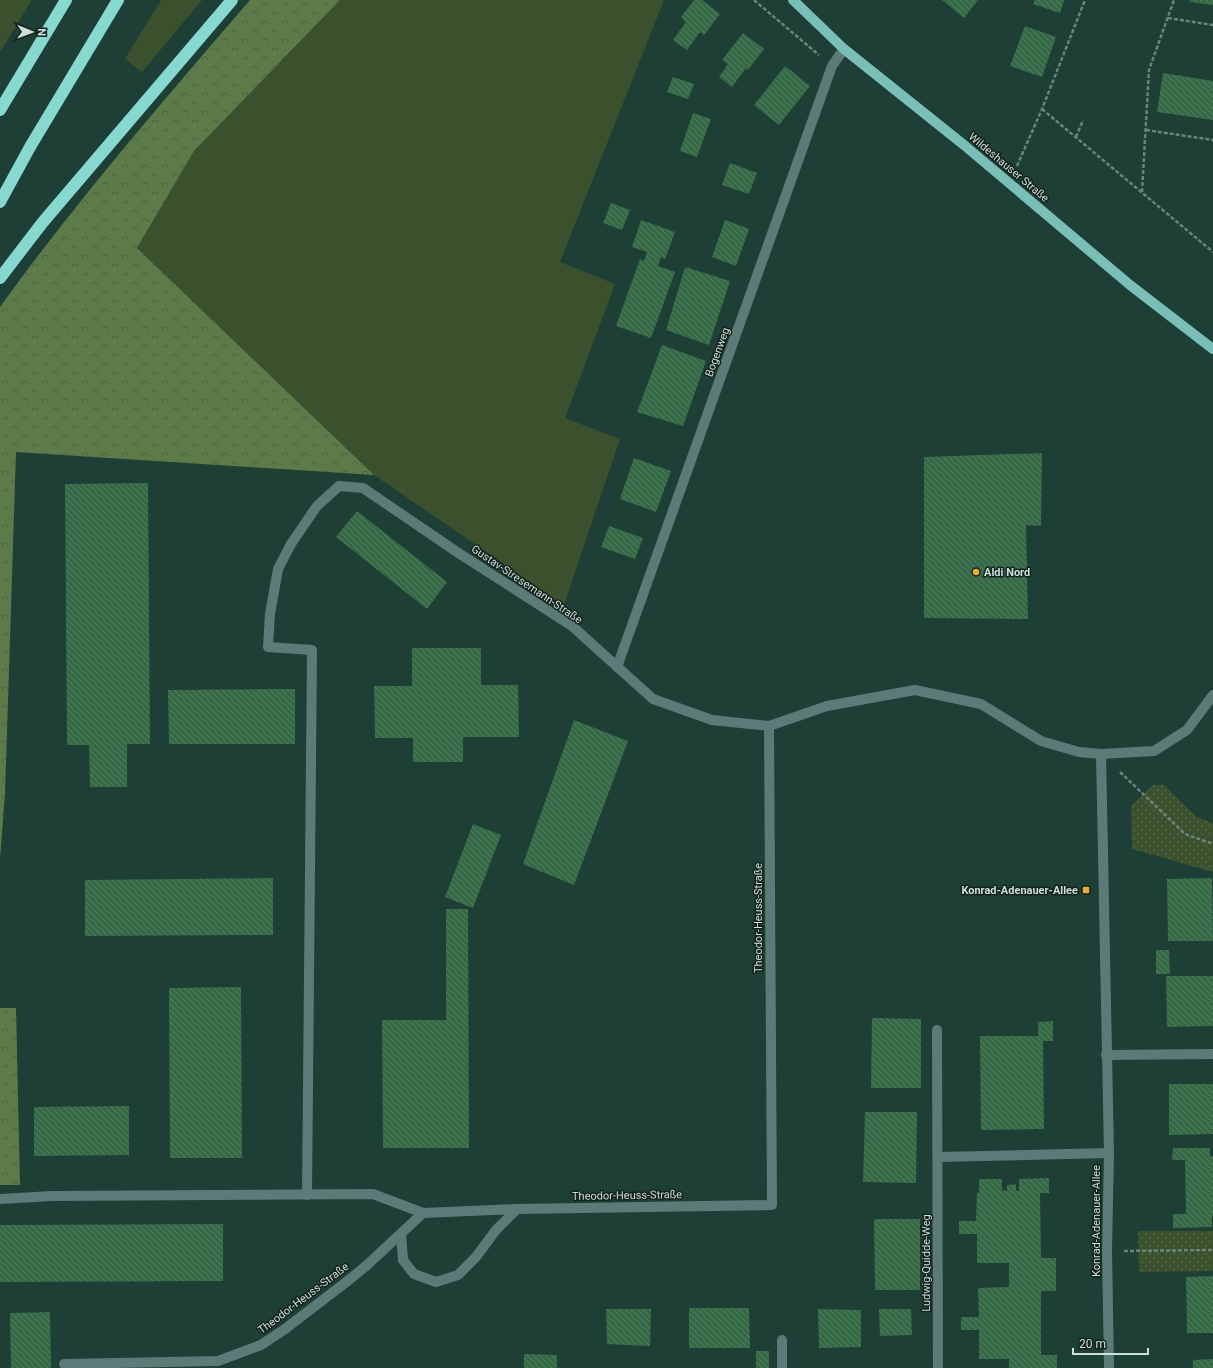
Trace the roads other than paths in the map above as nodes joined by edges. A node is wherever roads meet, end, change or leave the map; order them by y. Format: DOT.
graph roads {
  1 [pos="66,0"];
  2 [pos="118,0"];
  3 [pos="232,0"];
  4 [pos="793,0"];
  5 [pos="844,49"];
  6 [pos="0,110"];
  7 [pos="0,202"];
  8 [pos="0,278"];
  9 [pos="1213,349"];
  10 [pos="617,667"];
  11 [pos="1211,700"];
  12 [pos="769,726"];
  13 [pos="1100,754"];
  14 [pos="938,1030"];
  15 [pos="1213,1054"];
  16 [pos="1106,1055"];
  17 [pos="1108,1153"];
  18 [pos="939,1157"];
  19 [pos="308,1195"];
  20 [pos="0,1199"];
  21 [pos="517,1208"];
  22 [pos="423,1213"];
  23 [pos="402,1234"];
  24 [pos="782,1340"];
  25 [pos="64,1364"];
  26 [pos="782,1368"];
  27 [pos="938,1368"];
  28 [pos="1109,1368"];
  1 -- 6 [label="highway"];
  2 -- 7 [label="highway"];
  3 -- 8 [label="highway"];
  4 -- 5 [label="main road, Wildeshauser Straße"];
  5 -- 9 [label="main road, Wildeshauser Straße"];
  5 -- 10 [label="street, Bogenweg"];
  10 -- 12 [label="street, Gustav-Stresemann-Straße"];
  10 -- 19 [label="street, Gustav-Stresemann-Straße"];
  11 -- 13 [label="street"];
  12 -- 13 [label="street"];
  12 -- 21 [label="street, Theodor-Heuss-Straße"];
  13 -- 16 [label="street, Konrad-Adenauer-Allee"];
  14 -- 18 [label="street, Ludwig-Quidde-Weg"];
  15 -- 16 [label="street"];
  16 -- 17 [label="street, Konrad-Adenauer-Allee"];
  17 -- 18 [label="street"];
  17 -- 28 [label="street, Konrad-Adenauer-Allee"];
  18 -- 27 [label="street, Ludwig-Quidde-Weg"];
  19 -- 20 [label="street"];
  19 -- 22 [label="street"];
  21 -- 22 [label="street, Theodor-Heuss-Straße"];
  21 -- 23 [label="street"];
  22 -- 23 [label="street, Theodor-Heuss-Straße"];
  23 -- 25 [label="street, Theodor-Heuss-Straße"];
  24 -- 26 [label="street"];
}
